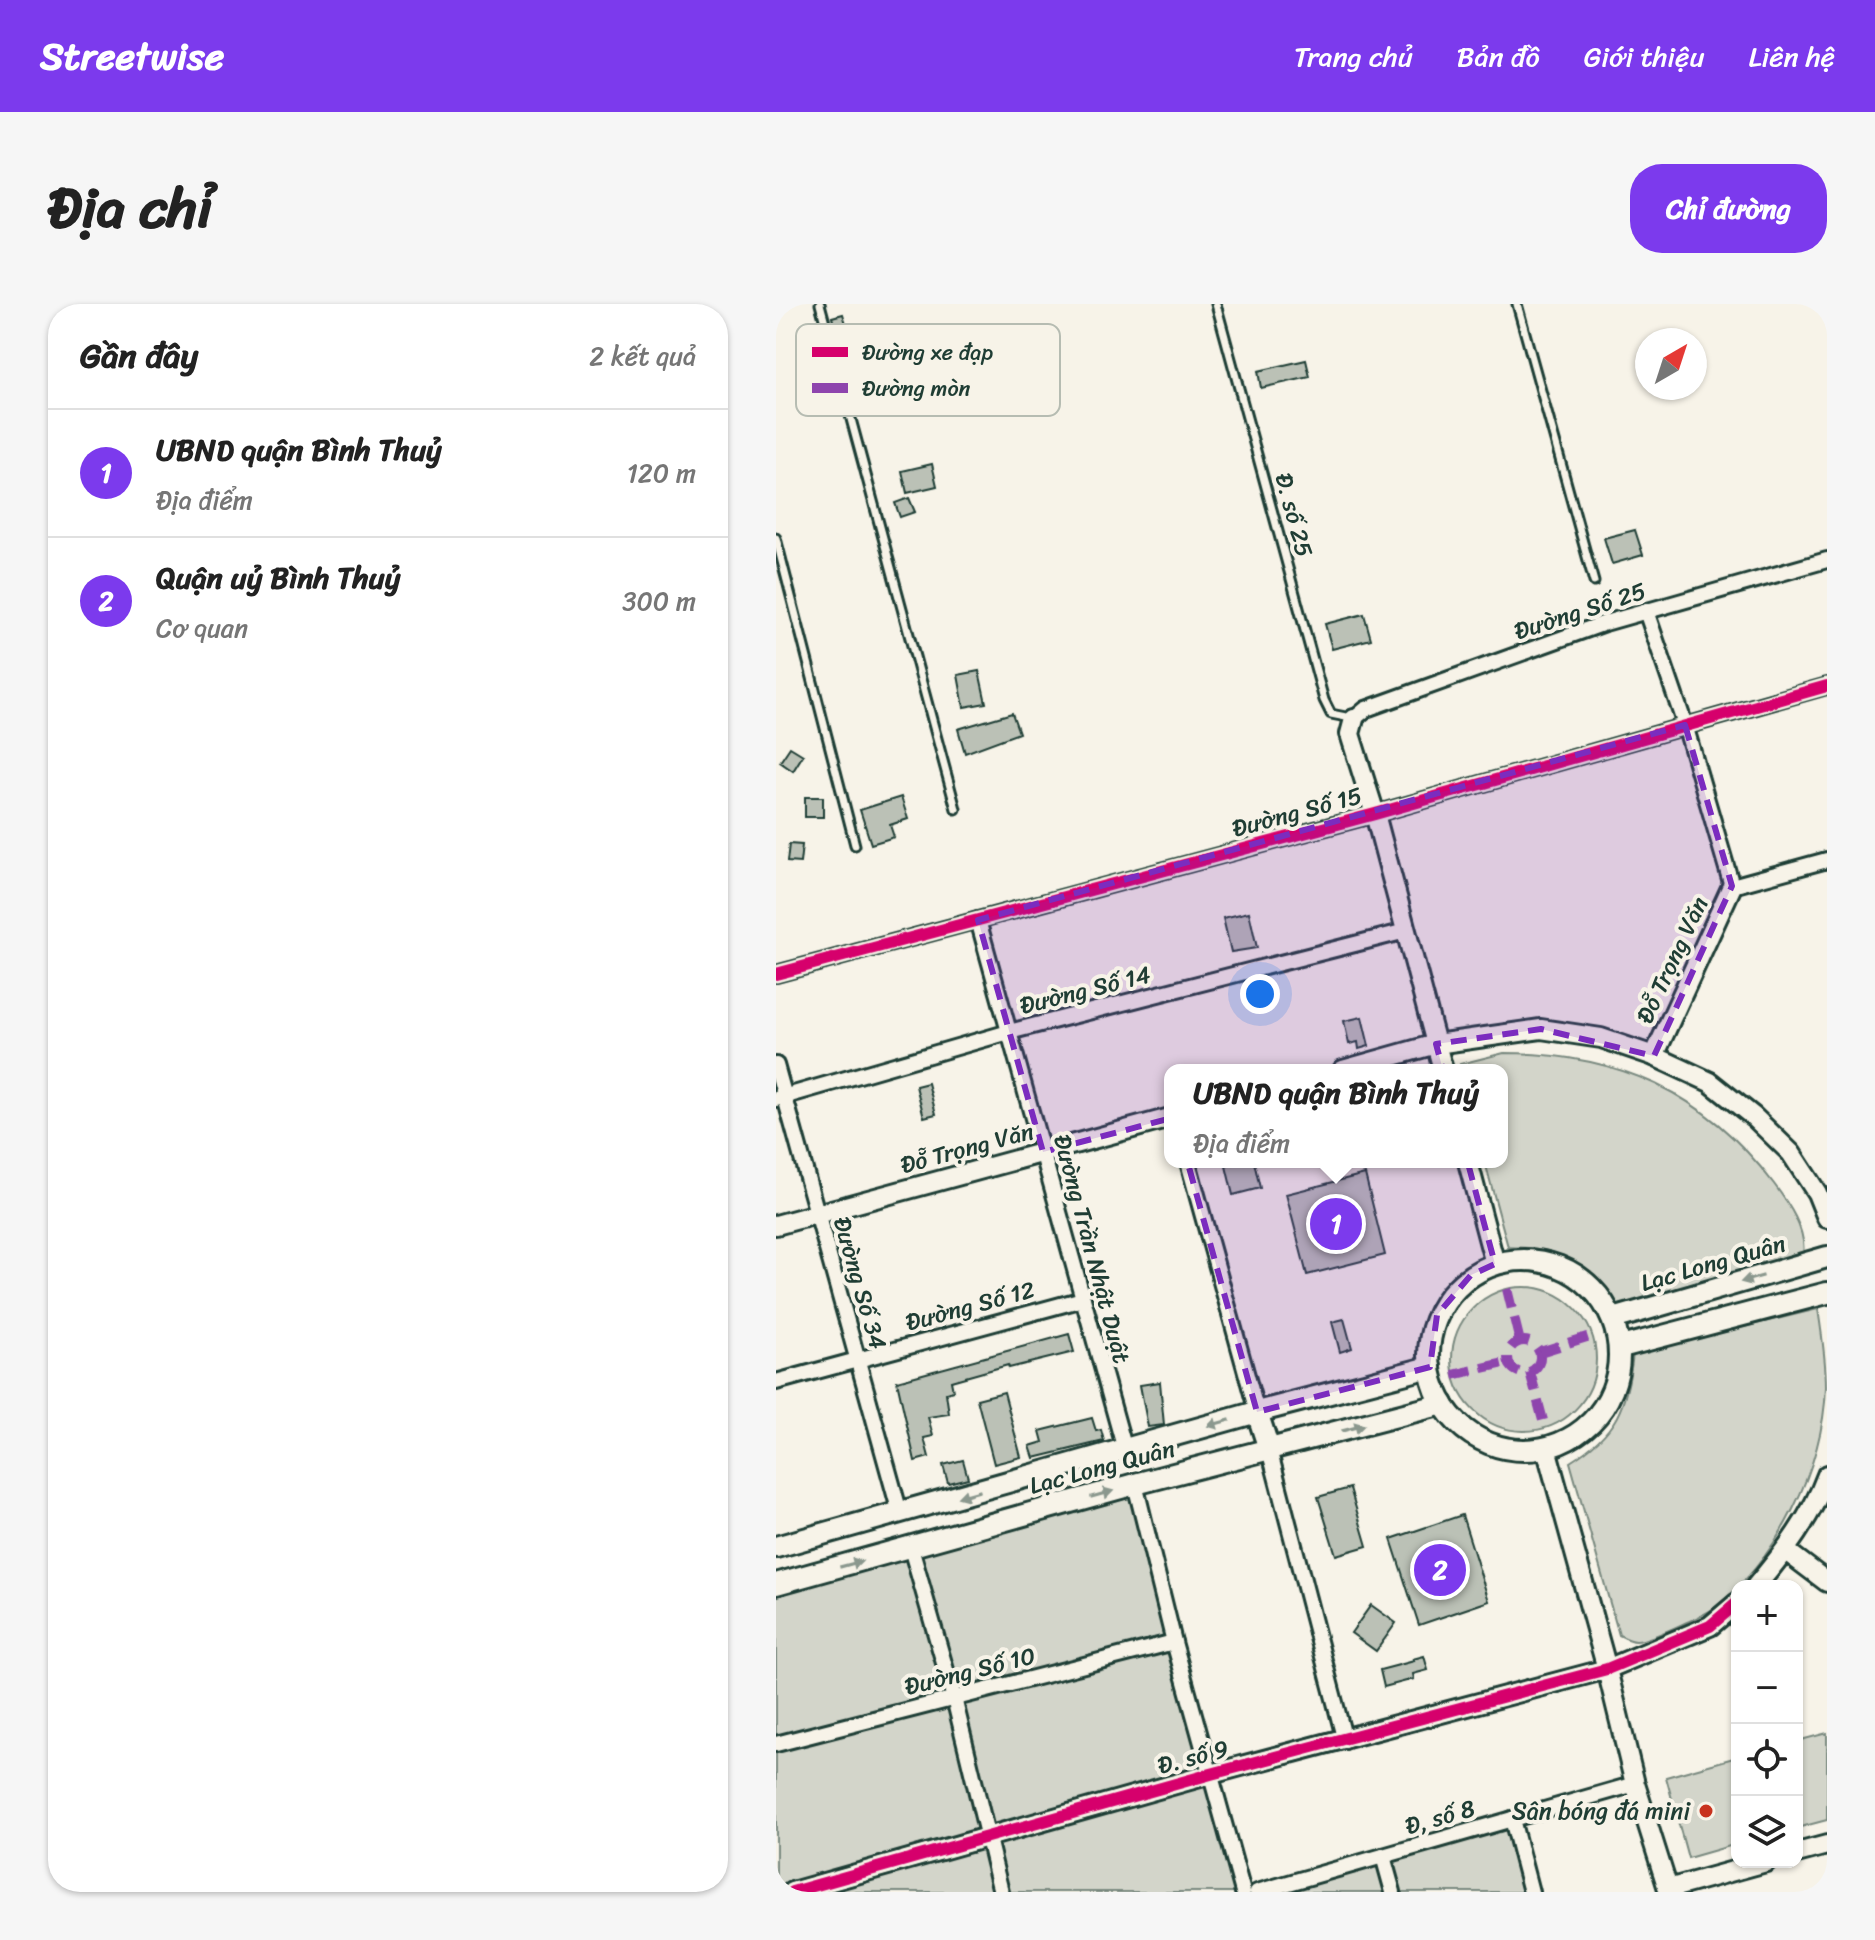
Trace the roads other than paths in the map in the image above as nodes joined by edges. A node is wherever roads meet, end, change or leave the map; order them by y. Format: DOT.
graph roads {
  1 [pos="820,304"];
  2 [pos="1216,304"];
  3 [pos="1517,304"];
  4 [pos="825,324"];
  5 [pos="850,416"];
  6 [pos="776,538"];
  7 [pos="1827,560"];
  8 [pos="1594,582"];
  9 [pos="1646,611"];
  10 [pos="1827,686"];
  11 [pos="1354,719"];
  12 [pos="1685,725"];
  13 [pos="956,809"];
  14 [pos="1375,814"];
  15 [pos="855,845"];
  16 [pos="1827,860"];
  17 [pos="1732,886"];
  18 [pos="978,920"];
  19 [pos="1406,931"];
  20 [pos="776,974"];
  21 [pos="1009,1032"];
  22 [pos="1436,1044"];
  23 [pos="1654,1056"];
  24 [pos="1364,1064"];
  25 [pos="1441,1064"];
  26 [pos="776,1065"];
  27 [pos="780,1098"];
  28 [pos="1164,1120"];
  29 [pos="1043,1152"];
  30 [pos="1190,1168"];
  31 [pos="1470,1168"];
  32 [pos="817,1214"];
  33 [pos="1827,1218"];
  34 [pos="776,1225"];
  35 [pos="1827,1257"];
  36 [pos="1495,1264"];
  37 [pos="1827,1293"];
  38 [pos="1083,1299"];
  39 [pos="1613,1319"];
  40 [pos="1621,1347"];
  41 [pos="858,1359"];
  42 [pos="1430,1367"];
  43 [pos="776,1382"];
  44 [pos="1443,1404"];
  45 [pos="1257,1412"];
  46 [pos="1546,1448"];
  47 [pos="1269,1449"];
  48 [pos="1125,1450"];
  49 [pos="1827,1475"];
  50 [pos="1135,1484"];
  51 [pos="900,1513"];
  52 [pos="776,1547"];
  53 [pos="911,1548"];
  54 [pos="1786,1551"];
  55 [pos="1761,1580"];
  56 [pos="1827,1582"];
  57 [pos="776,1584"];
  58 [pos="1731,1608"];
  59 [pos="1174,1642"];
  60 [pos="1607,1669"];
  61 [pos="954,1698"];
  62 [pos="1345,1741"];
  63 [pos="776,1744"];
  64 [pos="1211,1774"];
  65 [pos="1635,1784"];
  66 [pos="1512,1819"];
  67 [pos="989,1839"];
  68 [pos="1827,1845"];
  69 [pos="1803,1851"];
  70 [pos="1383,1856"];
  71 [pos="1746,1868"];
  72 [pos="1668,1891"];
  73 [pos="792,1892"];
  74 [pos="1001,1892"];
  75 [pos="1243,1892"];
  76 [pos="1257,1892"];
  77 [pos="1393,1892"];
  78 [pos="1531,1892"];
  1 -- 4 [label="lane"];
  2 -- 11 [label="lane, Đ. số 25"];
  3 -- 8 [label="lane"];
  5 -- 13 [label="lane"];
  6 -- 15 [label="lane"];
  7 -- 9 [label="street, Đường Số 25"];
  9 -- 11 [label="street, Đường Số 25"];
  9 -- 12 [label="street"];
  10 -- 12 [label="street, Đường Số 15"];
  11 -- 14 [label="street"];
  12 -- 14 [label="street, Đường Số 15"];
  12 -- 17 [label="street"];
  14 -- 18 [label="street, Đường Số 15"];
  14 -- 19 [label="street"];
  16 -- 17 [label="street, Đỗ Trọng Văn"];
  17 -- 23 [label="street, Đỗ Trọng Văn"];
  18 -- 20 [label="street, Đường Số 15"];
  18 -- 21 [label="street, Đường Trần Nhật Duật"];
  19 -- 21 [label="street, Đường Số 14"];
  19 -- 22 [label="street"];
  21 -- 27 [label="street, Đường Số 14"];
  21 -- 29 [label="street, Đường Trần Nhật Duật"];
  22 -- 23 [label="street, Đỗ Trọng Văn"];
  22 -- 24 [label="street, Đỗ Trọng Văn"];
  22 -- 25 [label="street"];
  23 -- 33 [label="street, Đỗ Trọng Văn"];
  26 -- 27 [label="street, Đường Số 34"];
  27 -- 32 [label="street, Đường Số 34"];
  28 -- 29 [label="street, Đỗ Trọng Văn"];
  29 -- 32 [label="street, Đỗ Trọng Văn"];
  29 -- 38 [label="street, Đường Trần Nhật Duật"];
  30 -- 45 [label="street"];
  31 -- 36 [label="street"];
  32 -- 34 [label="street, Đỗ Trọng Văn"];
  32 -- 41 [label="street, Đường Số 34"];
  35 -- 39 [label="main road, Lạc Long Quân, one-way"];
  36 -- 39 [label="main road"];
  36 -- 42 [label="main road"];
  37 -- 40 [label="main road"];
  38 -- 41 [label="street, Đường Số 12"];
  38 -- 48 [label="street, Đường Trần Nhật Duật"];
  39 -- 40 [label="main road"];
  40 -- 46 [label="main road"];
  41 -- 43 [label="street, Đường Số 12"];
  41 -- 51 [label="street, Đường Số 34"];
  42 -- 44 [label="main road"];
  42 -- 45 [label="main road, Lạc Long Quân"];
  44 -- 46 [label="main road"];
  47 -- 44 [label="main road, Lạc Long Quân, one-way"];
  45 -- 47 [label="main road"];
  45 -- 48 [label="main road, Lạc Long Quân, one-way"];
  46 -- 60 [label="street"];
  47 -- 50 [label="main road, Lạc Long Quân"];
  47 -- 62 [label="street"];
  48 -- 50 [label="main road"];
  48 -- 51 [label="main road, Lạc Long Quân, one-way"];
  49 -- 54 [label="street"];
  53 -- 50 [label="main road, Lạc Long Quân, one-way"];
  50 -- 59 [label="street"];
  51 -- 52 [label="main road, Lạc Long Quân"];
  51 -- 53 [label="main road"];
  57 -- 53 [label="main road, Lạc Long Quân, one-way"];
  53 -- 61 [label="street"];
  54 -- 55 [label="street"];
  54 -- 56 [label="street"];
  58 -- 60 [label="street, Đ. số 9"];
  59 -- 61 [label="street, Đường Số 10"];
  59 -- 64 [label="street"];
  60 -- 62 [label="street, Đ. số 9"];
  60 -- 65 [label="street"];
  61 -- 63 [label="street, Đường Số 10"];
  61 -- 67 [label="street"];
  62 -- 64 [label="street, Đ. số 9"];
  64 -- 67 [label="street, Đ. số 9"];
  64 -- 75 [label="street"];
  65 -- 66 [label="street, Đ, số 8"];
  65 -- 72 [label="street"];
  66 -- 70 [label="street, Đ, số 8"];
  66 -- 78 [label="street"];
  67 -- 73 [label="street, Đ. số 9"];
  67 -- 74 [label="street"];
  68 -- 69 [label="street"];
  70 -- 76 [label="street, Đ, số 8"];
  70 -- 77 [label="street"];
  71 -- 72 [label="street"];
}
